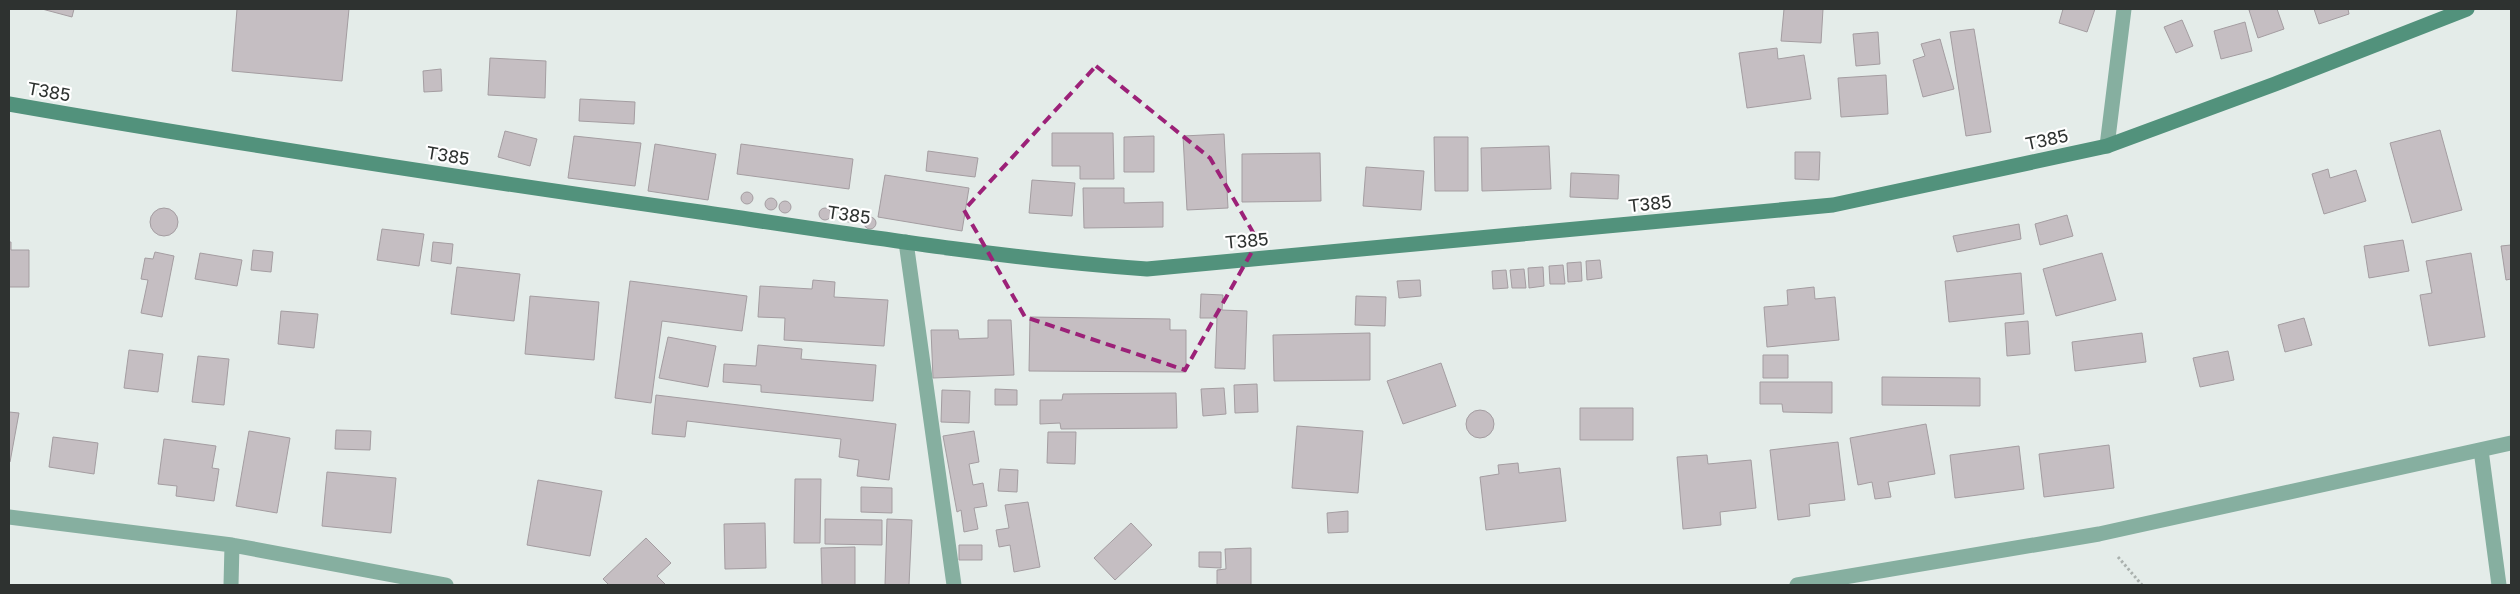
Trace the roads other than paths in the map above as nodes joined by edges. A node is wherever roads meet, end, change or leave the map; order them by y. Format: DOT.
graph roads {
  1 [pos="2124,9"];
  2 [pos="2467,9"];
  3 [pos="9,104"];
  4 [pos="2107,146"];
  5 [pos="906,242"];
  6 [pos="2511,443"];
  7 [pos="2481,450"];
  8 [pos="9,517"];
  9 [pos="232,545"];
  10 [pos="231,585"];
  11 [pos="446,585"];
  12 [pos="954,585"];
  13 [pos="1797,585"];
  14 [pos="2499,585"];
  1 -- 4 [label="street"];
  2 -- 4 [label="street, T385 / T385"];
  3 -- 5 [label="street, T385 / T385"];
  4 -- 5 [label="street, T385 / T385"];
  5 -- 12 [label="street"];
  6 -- 7 [label="street"];
  7 -- 13 [label="street"];
  7 -- 14 [label="street"];
  8 -- 9 [label="street"];
  9 -- 10 [label="street"];
  9 -- 11 [label="street"];
}
